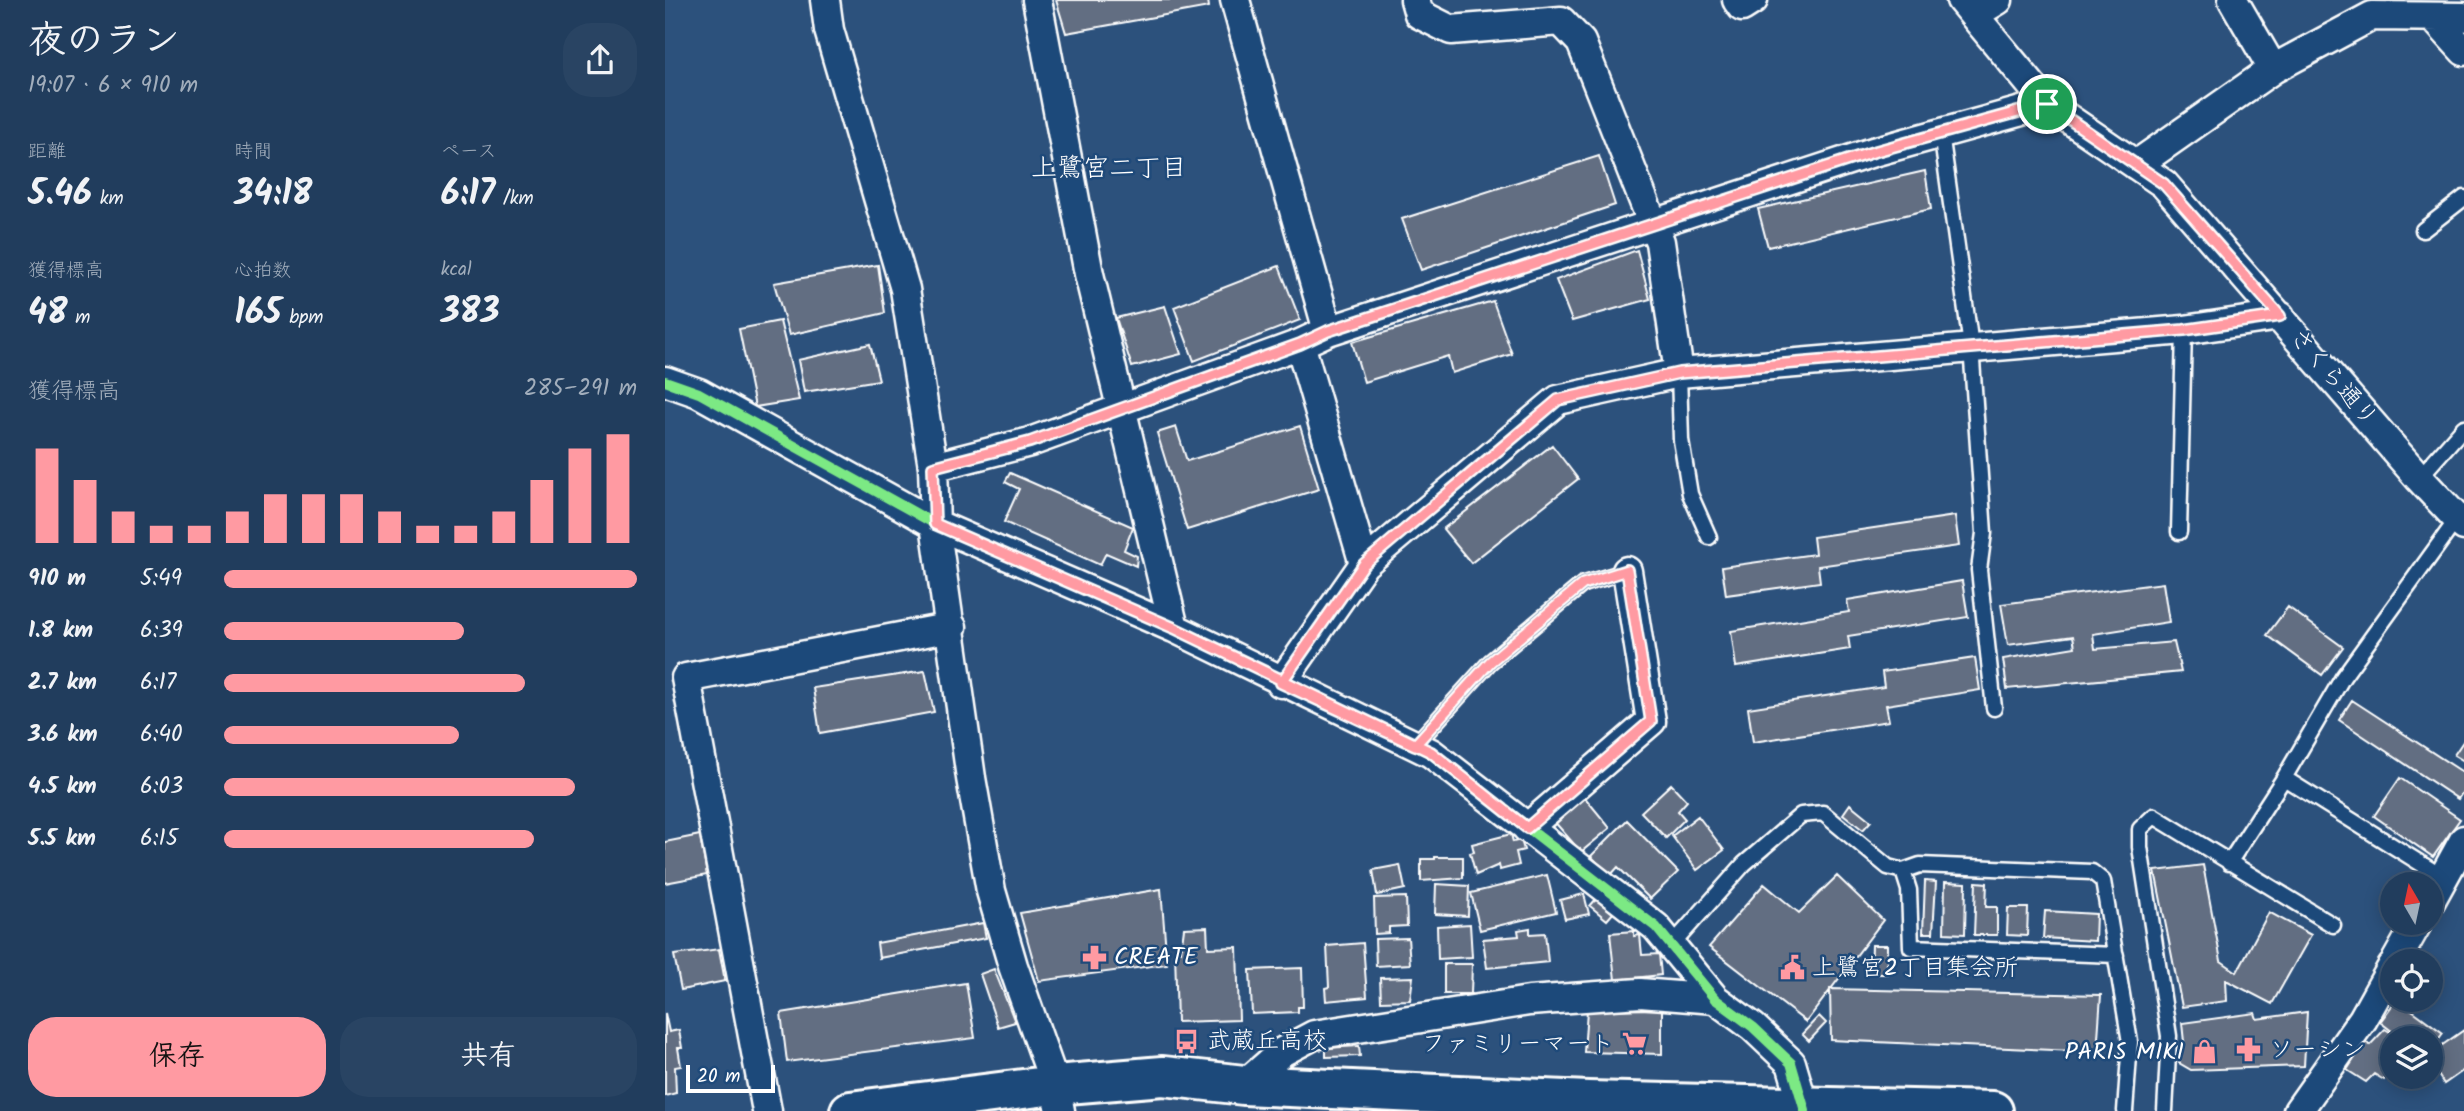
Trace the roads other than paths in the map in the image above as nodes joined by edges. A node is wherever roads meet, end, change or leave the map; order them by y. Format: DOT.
graph roads {
  1 [pos="825,0"];
  2 [pos="1037,0"];
  3 [pos="1235,0"];
  4 [pos="1415,0"];
  5 [pos="1737,0"];
  6 [pos="1753,0"];
  7 [pos="2234,0"];
  8 [pos="1978,5"];
  9 [pos="2424,11"];
  10 [pos="2464,17"];
  11 [pos="2464,51"];
  12 [pos="2273,69"];
  13 [pos="2047,104"];
  14 [pos="1941,133"];
  15 [pos="2137,165"];
  16 [pos="2464,198"];
  17 [pos="1654,225"];
  18 [pos="2423,230"];
  19 [pos="2280,316"];
  20 [pos="2184,330"];
  21 [pos="1328,331"];
  22 [pos="1300,344"];
  23 [pos="1971,346"];
  24 [pos="1679,373"];
  25 [pos="665,382"];
  26 [pos="1122,409"];
  27 [pos="2464,427"];
  28 [pos="933,467"];
  29 [pos="2419,478"];
  30 [pos="2461,522"];
  31 [pos="935,524"];
  32 [pos="2179,531"];
  33 [pos="1709,537"];
  34 [pos="1364,564"];
  35 [pos="1627,570"];
  36 [pos="952,627"];
  37 [pos="1174,628"];
  38 [pos="1281,683"];
  39 [pos="1994,708"];
  40 [pos="1415,745"];
  41 [pos="2284,778"];
  42 [pos="1527,828"];
  43 [pos="2464,839"];
  44 [pos="2228,863"];
  45 [pos="1903,871"];
  46 [pos="2414,872"];
  47 [pos="2443,878"];
  48 [pos="2333,925"];
  49 [pos="1672,945"];
  50 [pos="2116,955"];
  51 [pos="2380,989"];
  52 [pos="1715,999"];
  53 [pos="1244,1085"];
  54 [pos="1058,1098"];
  55 [pos="1590,1106"];
  56 [pos="1804,1108"];
  57 [pos="767,1111"];
  58 [pos="850,1111"];
  59 [pos="1993,1111"];
  60 [pos="2125,1111"];
  61 [pos="2165,1111"];
  62 [pos="2298,1111"];
  1 -- 28 [label="street"];
  2 -- 26 [label="street"];
  3 -- 21 [label="street"];
  4 -- 17 [label="street"];
  5 -- 6 [label="street"];
  7 -- 12 [label="street"];
  8 -- 13 [label="street, さくら通り"];
  9 -- 10 [label="street"];
  9 -- 11 [label="street"];
  9 -- 12 [label="street"];
  12 -- 15 [label="street"];
  13 -- 14 [label="street"];
  13 -- 15 [label="street, さくら通り"];
  14 -- 17 [label="street"];
  14 -- 23 [label="lane"];
  15 -- 19 [label="street, さくら通り"];
  16 -- 18 [label="lane"];
  17 -- 21 [label="street"];
  17 -- 24 [label="street"];
  19 -- 20 [label="street"];
  19 -- 29 [label="street, さくら通り"];
  20 -- 23 [label="street"];
  20 -- 32 [label="lane"];
  21 -- 22 [label="street"];
  22 -- 26 [label="street"];
  22 -- 34 [label="street"];
  23 -- 24 [label="street"];
  23 -- 39 [label="lane"];
  24 -- 33 [label="lane"];
  24 -- 34 [label="street"];
  25 -- 31 [label="street"];
  26 -- 28 [label="street"];
  26 -- 37 [label="street"];
  27 -- 29 [label="lane"];
  28 -- 31 [label="street"];
  29 -- 30 [label="street, さくら通り"];
  30 -- 41 [label="lane"];
  31 -- 36 [label="street"];
  31 -- 37 [label="street"];
  34 -- 38 [label="street"];
  35 -- 40 [label="lane"];
  35 -- 42 [label="street"];
  36 -- 54 [label="street"];
  36 -- 57 [label="street"];
  37 -- 38 [label="street"];
  38 -- 40 [label="street"];
  40 -- 42 [label="street"];
  41 -- 44 [label="lane"];
  41 -- 46 [label="lane"];
  42 -- 49 [label="street"];
  43 -- 47 [label="street"];
  44 -- 48 [label="lane"];
  44 -- 61 [label="lane"];
  45 -- 49 [label="lane"];
  45 -- 50 [label="lane"];
  45 -- 50 [label="lane"];
  49 -- 52 [label="street"];
  50 -- 60 [label="lane"];
  51 -- 62 [label="street"];
  52 -- 53 [label="street"];
  52 -- 56 [label="street"];
  53 -- 54 [label="main road"];
  53 -- 55 [label="main road"];
  54 -- 58 [label="main road"];
  55 -- 56 [label="main road"];
  56 -- 59 [label="main road"];
}
